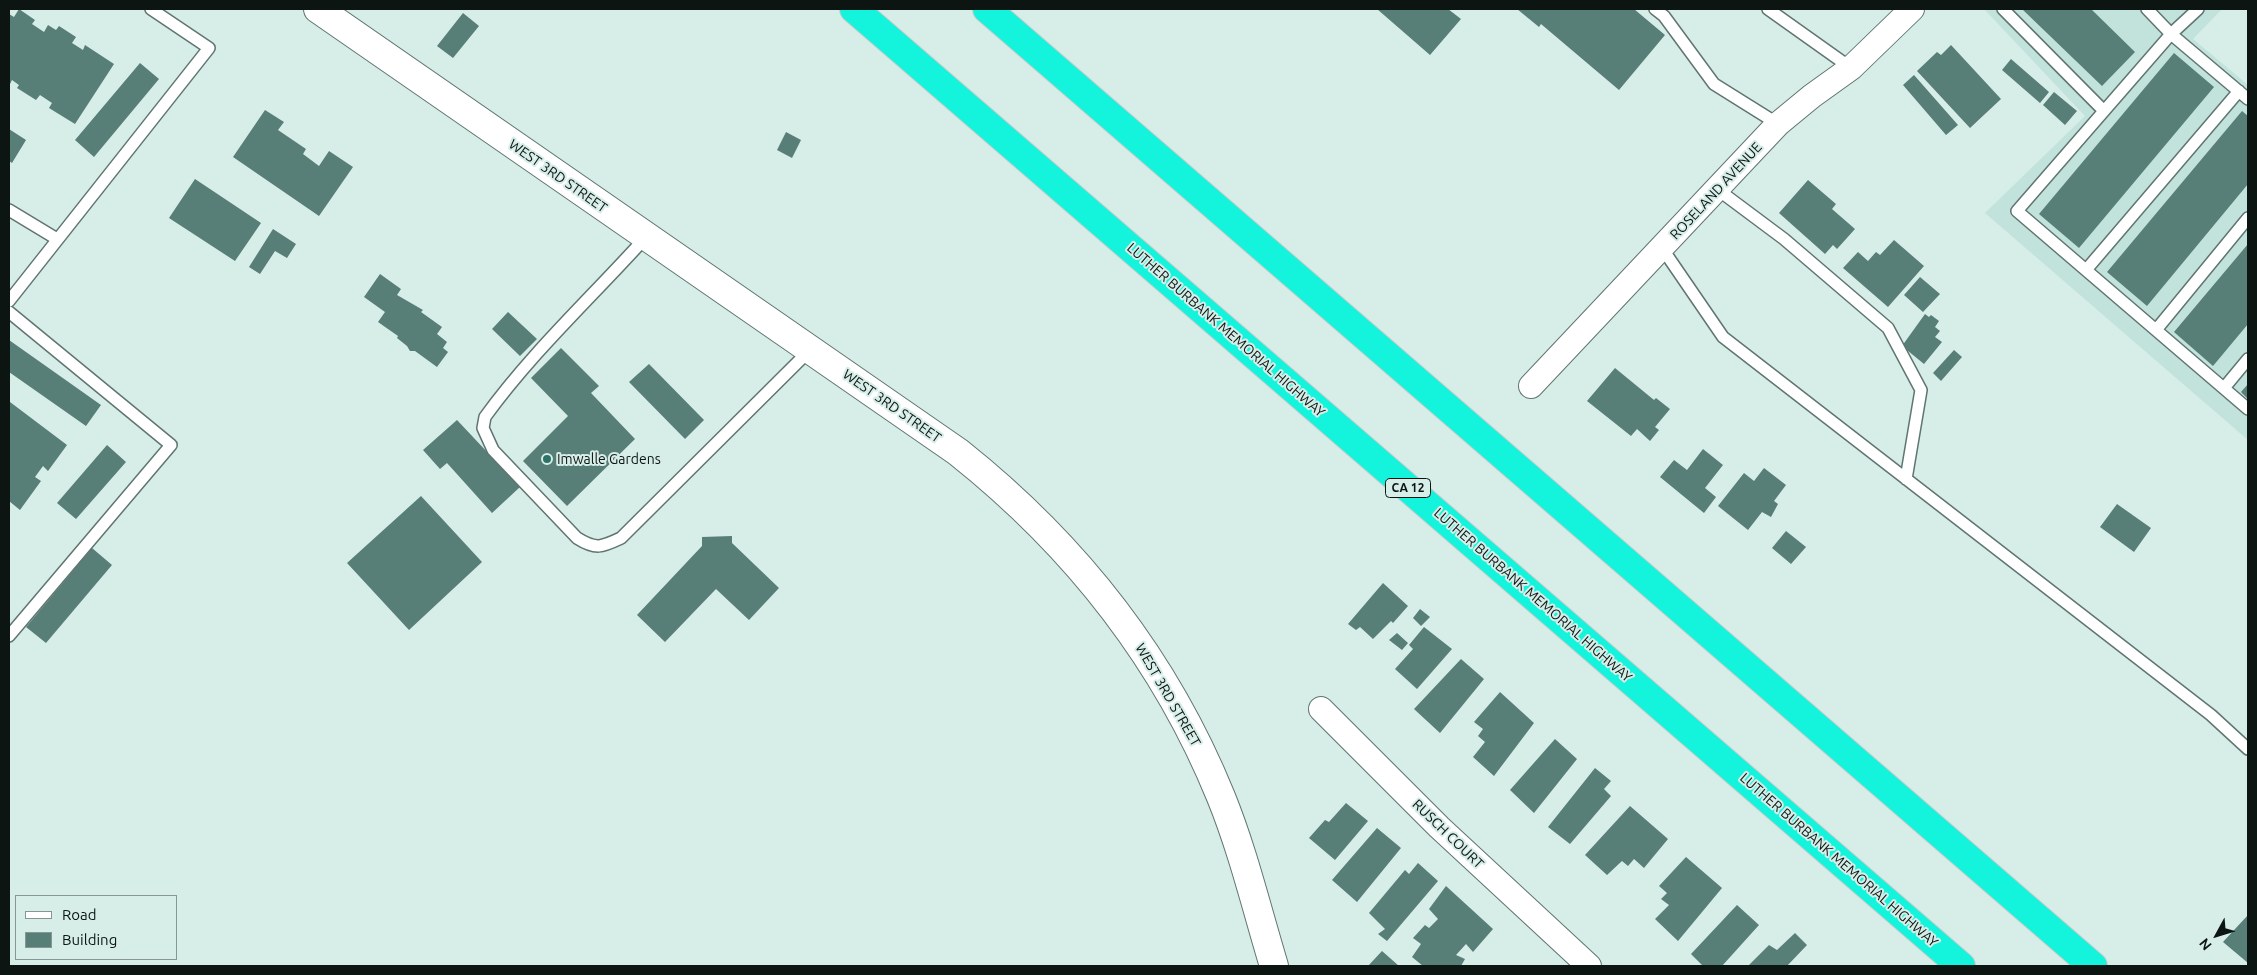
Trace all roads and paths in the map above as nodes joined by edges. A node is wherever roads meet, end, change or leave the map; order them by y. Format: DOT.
graph roads {
  1 [pos="151,9"];
  2 [pos="318,9"];
  3 [pos="854,9"];
  4 [pos="987,9"];
  5 [pos="1655,9"];
  6 [pos="1768,9"];
  7 [pos="1912,9"];
  8 [pos="2003,9"];
  9 [pos="2147,9"];
  10 [pos="2198,9"];
  11 [pos="2171,34"];
  12 [pos="1851,68"];
  13 [pos="2239,90"];
  14 [pos="2248,98"];
  15 [pos="2104,111"];
  16 [pos="1778,124"];
  17 [pos="1717,189"];
  18 [pos="9,210"];
  19 [pos="2248,218"];
  20 [pos="646,237"];
  21 [pos="57,239"];
  22 [pos="1662,248"];
  23 [pos="2086,270"];
  24 [pos="9,301"];
  25 [pos="9,312"];
  26 [pos="2156,330"];
  27 [pos="810,350"];
  28 [pos="2248,358"];
  29 [pos="1531,386"];
  30 [pos="2224,388"];
  31 [pos="2248,409"];
  32 [pos="1906,479"];
  33 [pos="9,636"];
  34 [pos="1322,709"];
  35 [pos="2248,749"];
  36 [pos="1578,963"];
  37 [pos="1274,966"];
  38 [pos="1961,966"];
  39 [pos="2093,966"];
  1 -- 21 [label="lane"];
  2 -- 20 [label="main road, WEST 3RD STREET"];
  3 -- 38 [label="highway, LUTHER BURBANK MEMORIAL HIGHWAY / CA 12"];
  4 -- 39 [label="highway"];
  5 -- 16 [label="lane"];
  6 -- 12 [label="lane"];
  7 -- 12 [label="street, ROSELAND AVENUE"];
  8 -- 15 [label="lane"];
  9 -- 11 [label="lane"];
  10 -- 11 [label="lane"];
  11 -- 13 [label="lane"];
  11 -- 15 [label="lane"];
  12 -- 16 [label="street, ROSELAND AVENUE"];
  13 -- 14 [label="lane"];
  13 -- 23 [label="lane"];
  15 -- 23 [label="lane"];
  16 -- 17 [label="street, ROSELAND AVENUE"];
  17 -- 22 [label="street, ROSELAND AVENUE"];
  17 -- 32 [label="lane"];
  18 -- 21 [label="lane"];
  19 -- 26 [label="lane"];
  20 -- 27 [label="main road, WEST 3RD STREET"];
  20 -- 27 [label="lane"];
  21 -- 24 [label="lane"];
  22 -- 29 [label="street, ROSELAND AVENUE"];
  22 -- 32 [label="lane"];
  23 -- 26 [label="lane"];
  25 -- 33 [label="lane"];
  26 -- 30 [label="lane"];
  27 -- 37 [label="main road, WEST 3RD STREET"];
  28 -- 30 [label="lane"];
  30 -- 31 [label="lane"];
  32 -- 35 [label="lane"];
  34 -- 36 [label="street, RUSCH COURT"];
}
